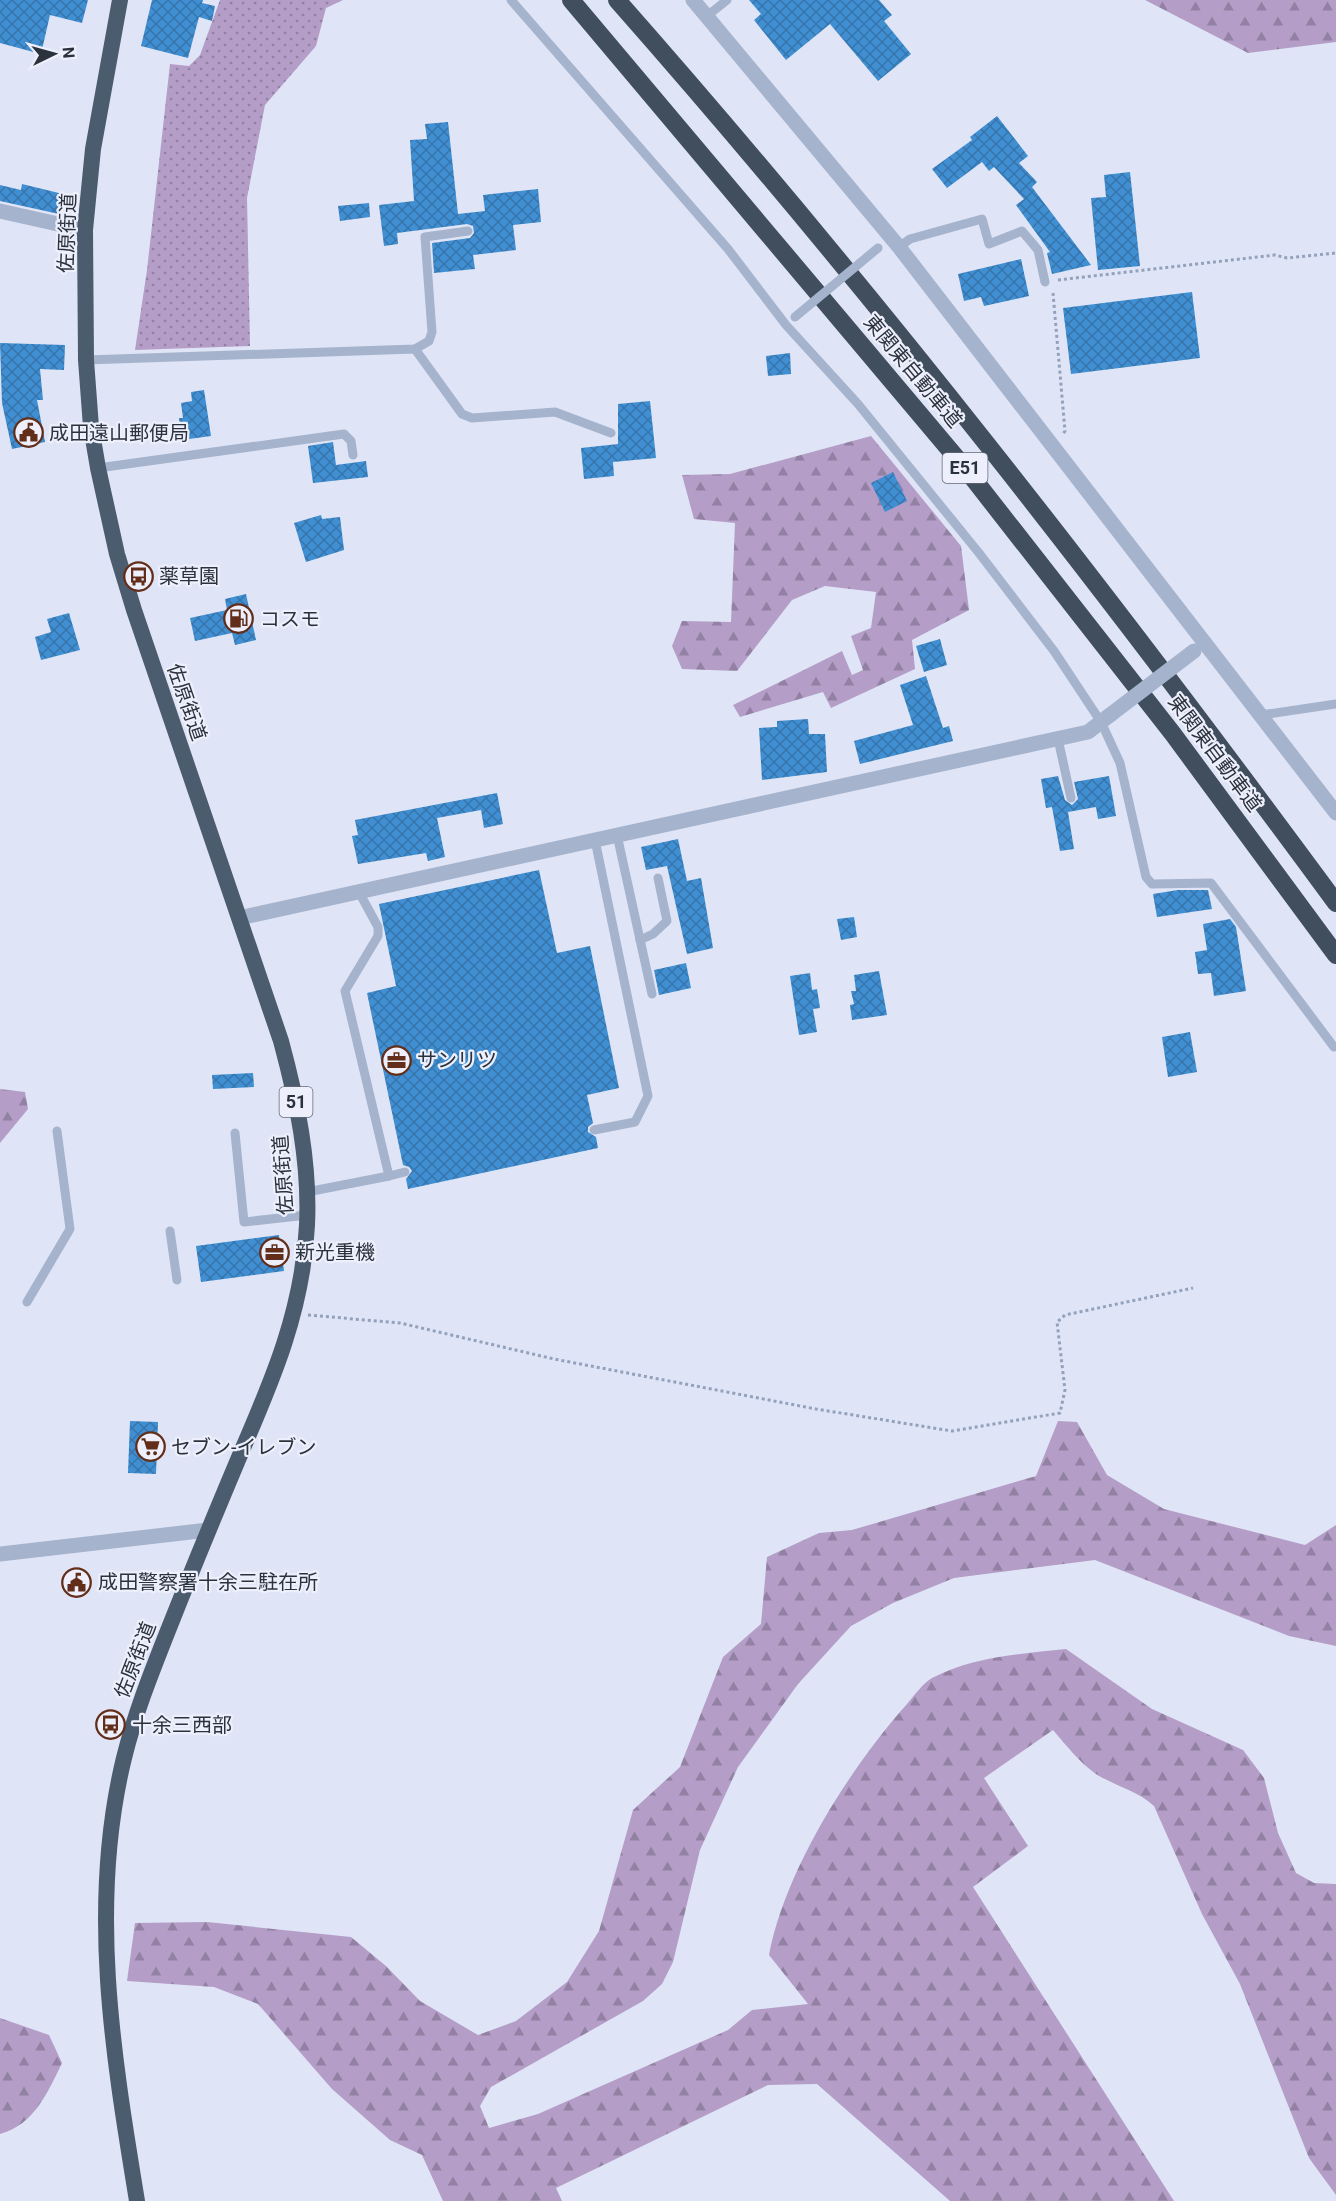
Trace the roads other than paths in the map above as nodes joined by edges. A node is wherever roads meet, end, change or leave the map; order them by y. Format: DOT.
graph roads {
  1 [pos="120,0"];
  2 [pos="511,0"];
  3 [pos="571,0"];
  4 [pos="617,0"];
  5 [pos="693,0"];
  6 [pos="727,0"];
  7 [pos="707,16"];
  8 [pos="0,211"];
  9 [pos="85,230"];
  10 [pos="468,231"];
  11 [pos="895,243"];
  12 [pos="1048,281"];
  13 [pos="786,325"];
  14 [pos="415,349"];
  15 [pos="86,360"];
  16 [pos="611,433"];
  17 [pos="353,455"];
  18 [pos="98,468"];
  19 [pos="1199,646"];
  20 [pos="1336,704"];
  21 [pos="1262,715"];
  22 [pos="1105,719"];
  23 [pos="1058,739"];
  24 [pos="1071,798"];
  25 [pos="1336,813"];
  26 [pos="617,835"];
  27 [pos="595,840"];
  28 [pos="658,878"];
  29 [pos="359,892"];
  30 [pos="1336,903"];
  31 [pos="239,918"];
  32 [pos="640,940"];
  33 [pos="1336,955"];
  34 [pos="652,994"];
  35 [pos="1334,1047"];
  36 [pos="594,1130"];
  37 [pos="57,1131"];
  38 [pos="236,1133"];
  39 [pos="405,1172"];
  40 [pos="389,1176"];
  41 [pos="307,1192"];
  42 [pos="307,1215"];
  43 [pos="170,1231"];
  44 [pos="177,1280"];
  45 [pos="27,1302"];
  46 [pos="208,1530"];
  47 [pos="0,1554"];
  48 [pos="137,2201"];
  1 -- 9 [label="highway, 佐原街道 / 51"];
  2 -- 13 [label="lane"];
  3 -- 33 [label="highway, 東関東自動車道 / E51"];
  4 -- 30 [label="highway, 東関東自動車道 / E51"];
  5 -- 7 [label="street"];
  6 -- 7 [label="lane"];
  7 -- 11 [label="street"];
  8 -- 9 [label="street"];
  9 -- 15 [label="highway, 佐原街道 / 51"];
  10 -- 14 [label="lane"];
  11 -- 12 [label="lane"];
  11 -- 13 [label="lane, bridge"];
  11 -- 19 [label="street"];
  13 -- 22 [label="lane"];
  14 -- 15 [label="lane"];
  14 -- 16 [label="lane"];
  15 -- 18 [label="highway, 佐原街道 / 51"];
  17 -- 18 [label="lane"];
  18 -- 31 [label="highway, 佐原街道 / 51"];
  19 -- 21 [label="street"];
  19 -- 22 [label="street, bridge"];
  20 -- 21 [label="lane"];
  21 -- 25 [label="street"];
  22 -- 23 [label="street"];
  22 -- 35 [label="lane"];
  23 -- 24 [label="lane"];
  23 -- 26 [label="street"];
  26 -- 27 [label="street"];
  26 -- 32 [label="lane"];
  27 -- 29 [label="street"];
  27 -- 36 [label="lane"];
  28 -- 32 [label="lane"];
  29 -- 31 [label="street"];
  29 -- 40 [label="lane"];
  31 -- 41 [label="highway, 佐原街道 / 51"];
  32 -- 34 [label="lane"];
  37 -- 45 [label="lane"];
  38 -- 42 [label="lane"];
  39 -- 40 [label="lane"];
  40 -- 41 [label="lane"];
  41 -- 42 [label="highway, 佐原街道 / 51"];
  42 -- 46 [label="highway, 佐原街道 / 51"];
  43 -- 44 [label="lane"];
  46 -- 47 [label="street"];
  46 -- 48 [label="highway, 佐原街道 / 51"];
}
